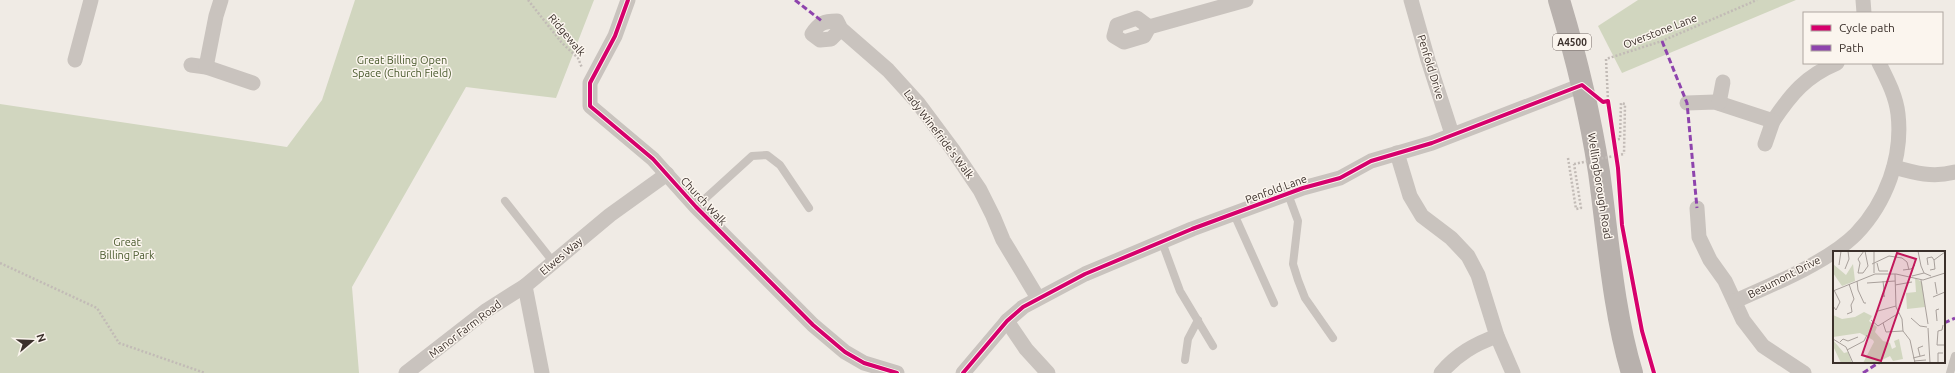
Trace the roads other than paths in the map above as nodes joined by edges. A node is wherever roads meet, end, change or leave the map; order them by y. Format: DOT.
graph roads {
  1 [pos="91,0"];
  2 [pos="221,0"];
  3 [pos="628,0"];
  4 [pos="1246,0"];
  5 [pos="1411,0"];
  6 [pos="1559,0"];
  7 [pos="1863,0"];
  8 [pos="1864,12"];
  9 [pos="1150,27"];
  10 [pos="841,30"];
  11 [pos="75,60"];
  12 [pos="1834,64"];
  13 [pos="1880,64"];
  14 [pos="1723,82"];
  15 [pos="253,83"];
  16 [pos="1582,85"];
  17 [pos="1687,103"];
  18 [pos="1719,103"];
  19 [pos="1773,121"];
  20 [pos="1452,134"];
  21 [pos="1765,144"];
  22 [pos="1397,153"];
  23 [pos="1894,167"];
  24 [pos="1955,173"];
  25 [pos="668,174"];
  26 [pos="1288,194"];
  27 [pos="505,201"];
  28 [pos="696,207"];
  29 [pos="809,208"];
  30 [pos="1697,208"];
  31 [pos="1234,214"];
  32 [pos="1162,242"];
  33 [pos="1833,251"];
  34 [pos="1833,251"];
  35 [pos="554,262"];
  36 [pos="525,286"];
  37 [pos="1038,298"];
  38 [pos="1735,301"];
  39 [pos="1274,303"];
  40 [pos="1198,320"];
  41 [pos="1006,321"];
  42 [pos="1498,336"];
  43 [pos="1333,338"];
  44 [pos="1213,346"];
  45 [pos="1955,356"];
  46 [pos="1185,360"];
  47 [pos="861,368"];
  48 [pos="406,373"];
  49 [pos="542,373"];
  50 [pos="897,373"];
  51 [pos="963,373"];
  52 [pos="1048,373"];
  53 [pos="1441,373"];
  54 [pos="1513,373"];
  55 [pos="1632,373"];
  56 [pos="1804,373"];
  57 [pos="1950,373"];
  1 -- 11 [label="street"];
  2 -- 15 [label="street"];
  3 -- 25 [label="street, Church Walk"];
  4 -- 9 [label="street"];
  5 -- 20 [label="street, Penfold Drive"];
  6 -- 16 [label="main road, Wellingborough Road / A4500"];
  7 -- 8 [label="street"];
  10 -- 37 [label="street, Lady Winefride's Walk"];
  12 -- 19 [label="street"];
  13 -- 23 [label="street, Beaumont Drive"];
  14 -- 18 [label="street"];
  16 -- 20 [label="street, Penfold Lane"];
  16 -- 55 [label="main road, Wellingborough Road / A4500"];
  17 -- 18 [label="street"];
  18 -- 19 [label="street"];
  19 -- 21 [label="street"];
  20 -- 22 [label="street, Penfold Lane"];
  22 -- 26 [label="street, Penfold Lane"];
  22 -- 42 [label="street"];
  23 -- 24 [label="street"];
  23 -- 33 [label="street, Beaumont Drive"];
  25 -- 28 [label="street, Church Walk"];
  25 -- 35 [label="street, Elwes Way"];
  26 -- 31 [label="street, Penfold Lane"];
  26 -- 43 [label="lane"];
  27 -- 35 [label="lane"];
  28 -- 29 [label="lane"];
  28 -- 47 [label="street, Church Walk"];
  30 -- 38 [label="street, Beaumont Drive"];
  31 -- 32 [label="street, Penfold Lane"];
  31 -- 39 [label="lane"];
  32 -- 37 [label="street, Penfold Lane"];
  32 -- 40 [label="lane"];
  34 -- 38 [label="street, Beaumont Drive"];
  35 -- 36 [label="street, Elwes Way"];
  36 -- 48 [label="street, Manor Farm Road"];
  36 -- 49 [label="street"];
  37 -- 41 [label="street, Penfold Lane"];
  38 -- 56 [label="street, Beaumont Drive"];
  40 -- 44 [label="lane"];
  40 -- 46 [label="lane"];
  41 -- 51 [label="street, Penfold Lane"];
  41 -- 52 [label="street"];
  42 -- 53 [label="street"];
  42 -- 54 [label="street"];
  45 -- 57 [label="lane"];
  47 -- 50 [label="street, Church Walk"];
}
